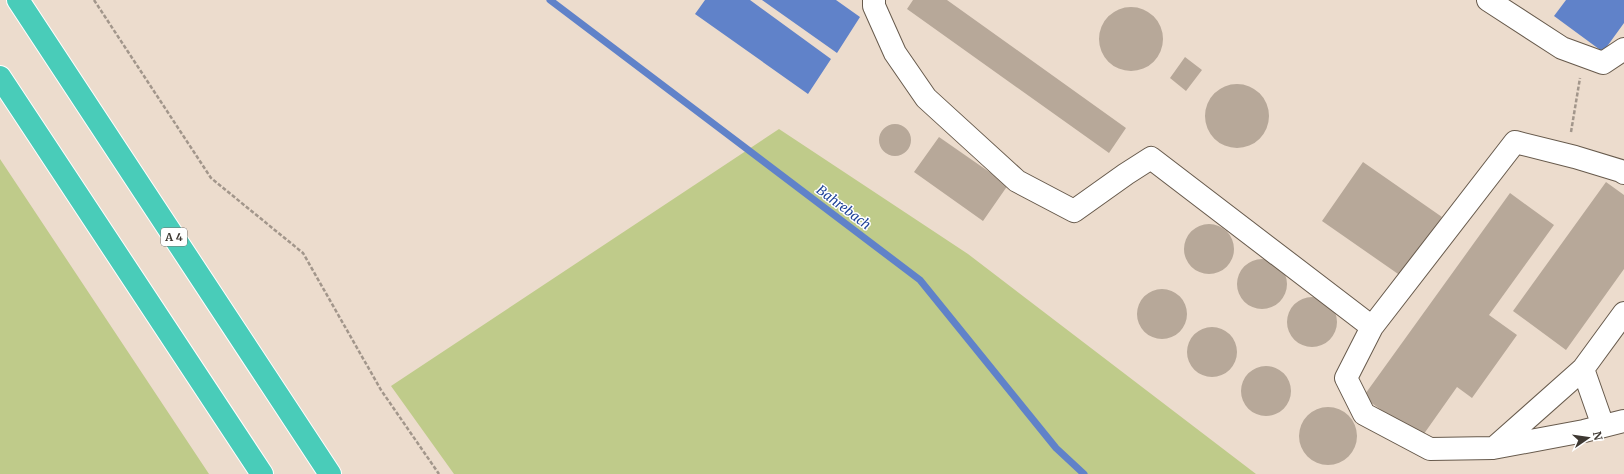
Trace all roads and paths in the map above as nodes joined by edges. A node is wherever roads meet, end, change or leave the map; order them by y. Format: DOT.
graph roads {
  1 [pos="18,0"];
  2 [pos="94,0"];
  3 [pos="874,0"];
  4 [pos="1488,0"];
  5 [pos="1624,50"];
  6 [pos="1584,56"];
  7 [pos="0,77"];
  8 [pos="1568,155"];
  9 [pos="1624,173"];
  10 [pos="1624,313"];
  11 [pos="1372,327"];
  12 [pos="1583,369"];
  13 [pos="1624,421"];
  14 [pos="1603,426"];
  15 [pos="1493,448"];
  16 [pos="262,474"];
  17 [pos="330,474"];
  18 [pos="439,474"];
  1 -- 17 [label="highway, A 4"];
  2 -- 18 [label="path"];
  3 -- 11 [label="lane"];
  4 -- 6 [label="lane"];
  5 -- 6 [label="lane"];
  6 -- 8 [label="path"];
  7 -- 16 [label="highway"];
  8 -- 9 [label="lane"];
  8 -- 11 [label="lane"];
  10 -- 12 [label="lane"];
  11 -- 15 [label="lane"];
  12 -- 14 [label="lane"];
  12 -- 15 [label="lane"];
  13 -- 14 [label="lane"];
  14 -- 15 [label="lane"];
}
